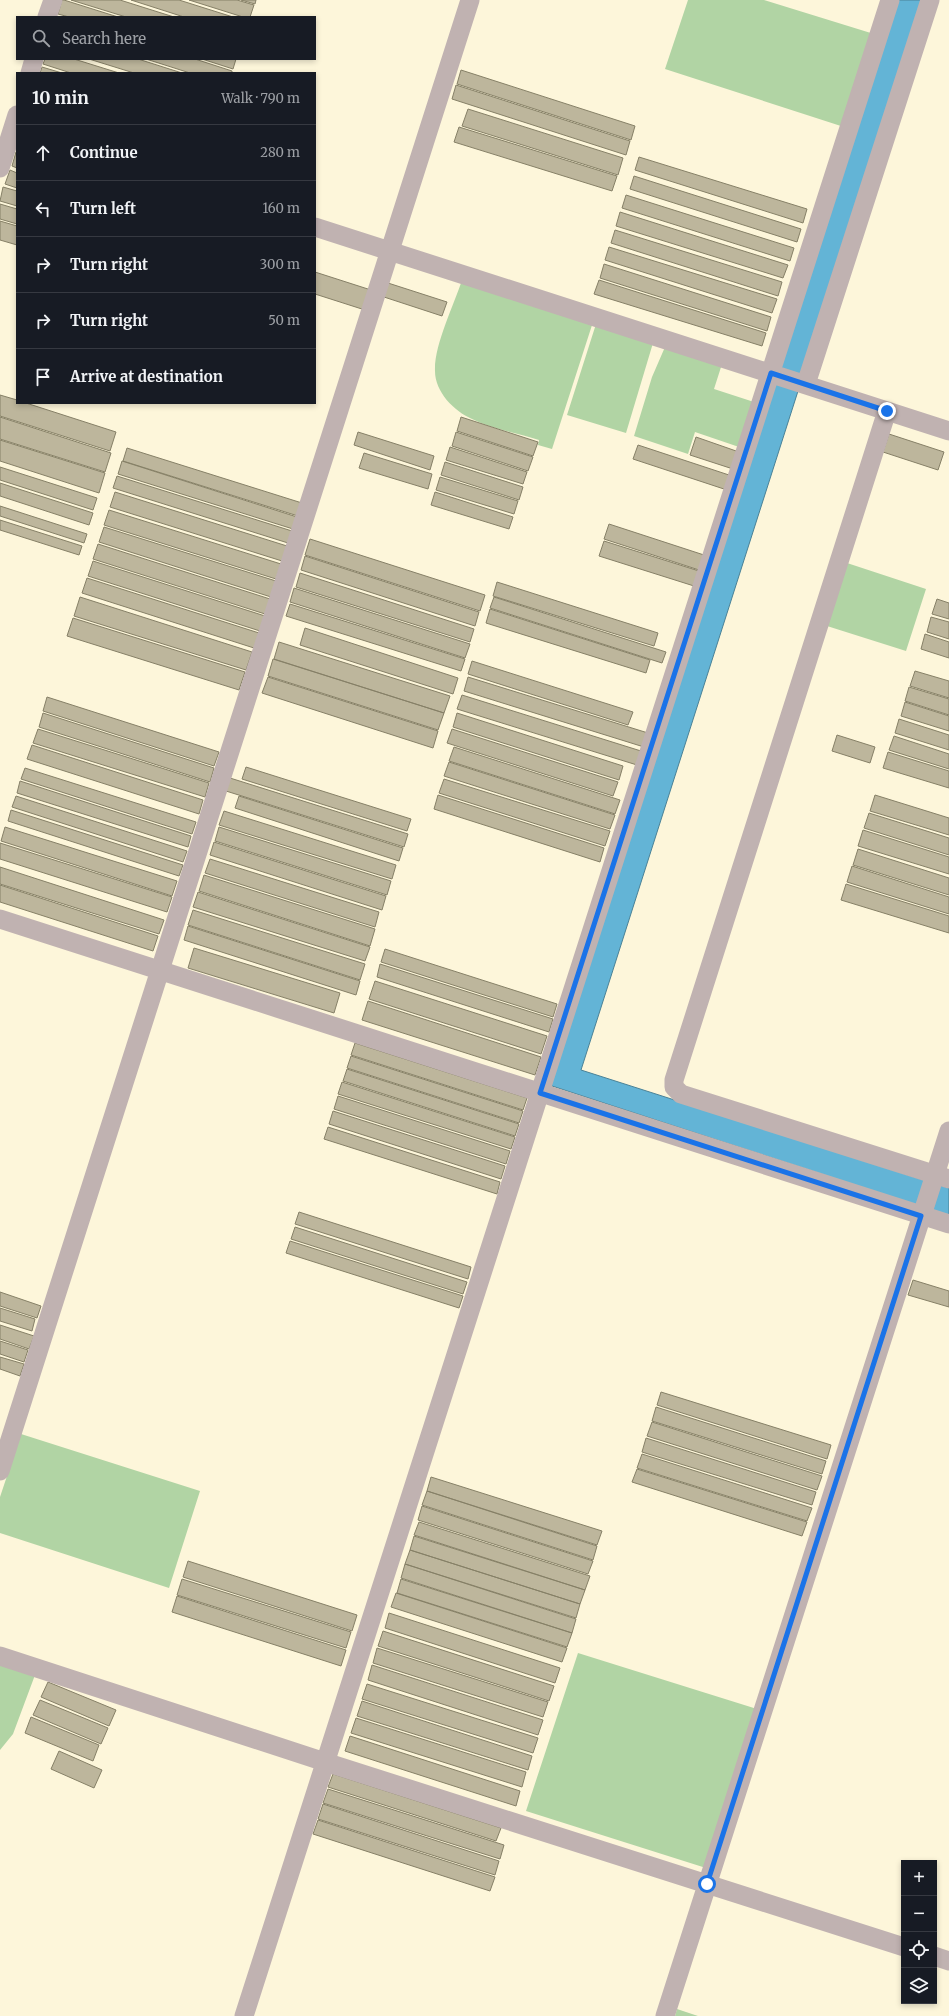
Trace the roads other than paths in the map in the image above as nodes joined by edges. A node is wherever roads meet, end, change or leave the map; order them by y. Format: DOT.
graph roads {
  1 [pos="53,0"];
  2 [pos="470,0"];
  3 [pos="890,0"];
  4 [pos="930,0"];
  5 [pos="48,16"];
  6 [pos="34,60"];
  7 [pos="30,72"];
  8 [pos="11,126"];
  9 [pos="0,168"];
  10 [pos="316,227"];
  11 [pos="390,250"];
  12 [pos="771,373"];
  13 [pos="806,384"];
  14 [pos="887,411"];
  15 [pos="949,431"];
  16 [pos="0,920"];
  17 [pos="160,971"];
  18 [pos="540,1093"];
  19 [pos="949,1130"];
  20 [pos="942,1177"];
  21 [pos="921,1216"];
  22 [pos="949,1224"];
  23 [pos="0,1471"];
  24 [pos="0,1656"];
  25 [pos="325,1762"];
  26 [pos="707,1884"];
  27 [pos="901,1946"];
  28 [pos="937,1957"];
  29 [pos="949,1961"];
  30 [pos="244,2016"];
  31 [pos="665,2016"];
  1 -- 5 [label="street"];
  2 -- 11 [label="street"];
  3 -- 12 [label="street"];
  4 -- 13 [label="street"];
  6 -- 7 [label="street"];
  8 -- 9 [label="street"];
  10 -- 11 [label="street"];
  11 -- 12 [label="street"];
  11 -- 17 [label="street"];
  12 -- 13 [label="street"];
  12 -- 18 [label="street"];
  13 -- 14 [label="street"];
  14 -- 15 [label="street"];
  14 -- 20 [label="street"];
  16 -- 17 [label="street"];
  17 -- 18 [label="street"];
  17 -- 23 [label="street"];
  18 -- 21 [label="street"];
  18 -- 25 [label="street"];
  19 -- 20 [label="street"];
  20 -- 21 [label="street"];
  21 -- 22 [label="street"];
  21 -- 26 [label="street"];
  24 -- 25 [label="street"];
  25 -- 26 [label="street"];
  25 -- 30 [label="street"];
  26 -- 27 [label="street"];
  26 -- 31 [label="street"];
  28 -- 29 [label="street"];
}
